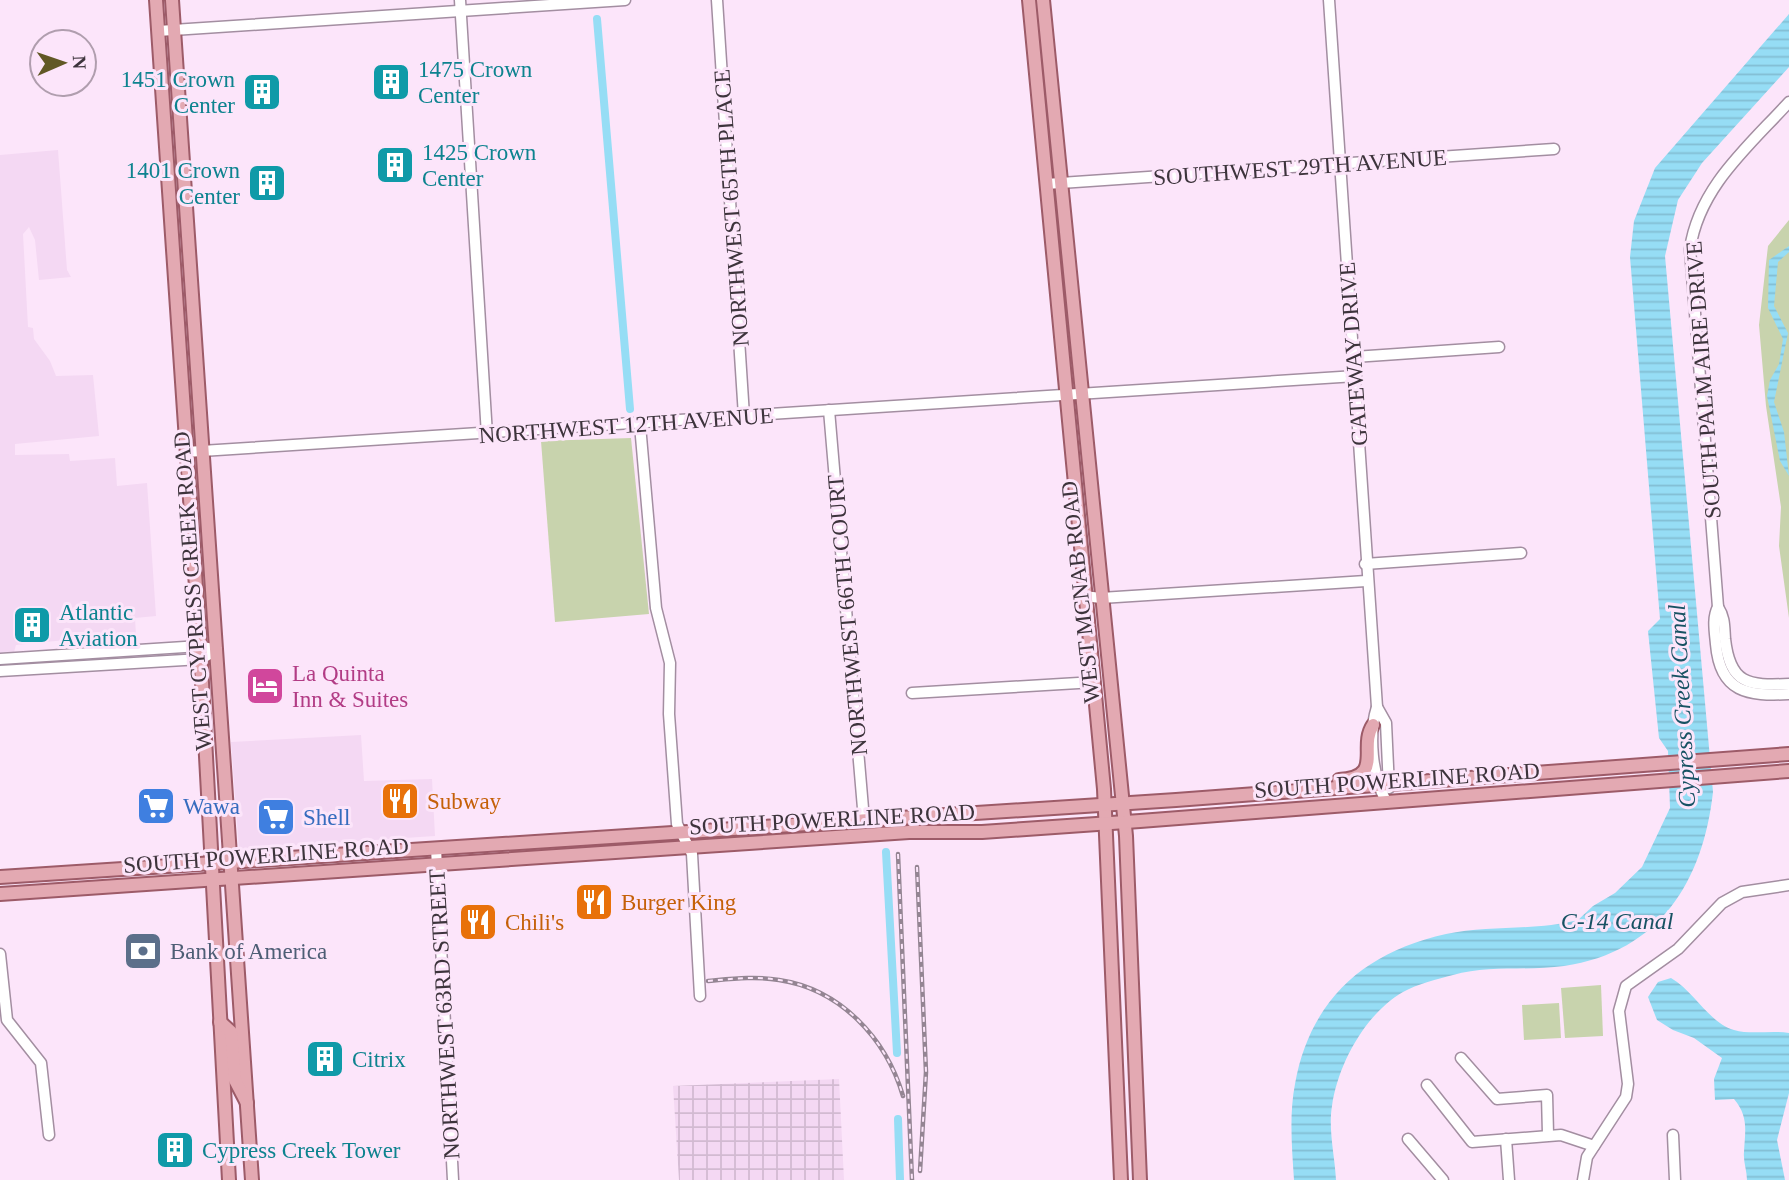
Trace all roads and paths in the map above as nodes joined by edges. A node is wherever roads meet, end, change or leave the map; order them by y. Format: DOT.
graph roads {
  1 [pos="156,0"];
  2 [pos="172,0"];
  3 [pos="625,0"];
  4 [pos="717,0"];
  5 [pos="1029,0"];
  6 [pos="1043,0"];
  7 [pos="1329,0"];
  8 [pos="461,5"];
  9 [pos="174,30"];
  10 [pos="158,31"];
  11 [pos="1789,102"];
  12 [pos="1554,149"];
  13 [pos="167,161"];
  14 [pos="1341,164"];
  15 [pos="185,184"];
  16 [pos="1046,184"];
  17 [pos="1061,184"];
  18 [pos="1499,347"];
  19 [pos="1354,357"];
  20 [pos="1356,376"];
  21 [pos="1066,394"];
  22 [pos="1081,394"];
  23 [pos="829,410"];
  24 [pos="744,416"];
  25 [pos="640,425"];
  26 [pos="487,435"];
  27 [pos="204,451"];
  28 [pos="186,452"];
  29 [pos="1521,553"];
  30 [pos="1365,564"];
  31 [pos="1366,581"];
  32 [pos="1084,596"];
  33 [pos="1101,598"];
  34 [pos="1718,607"];
  35 [pos="217,650"];
  36 [pos="201,652"];
  37 [pos="24,657"];
  38 [pos="0,659"];
  39 [pos="26,669"];
  40 [pos="0,671"];
  41 [pos="1095,682"];
  42 [pos="1789,684"];
  43 [pos="912,694"];
  44 [pos="1789,694"];
  45 [pos="1377,707"];
  46 [pos="1373,725"];
  47 [pos="1789,754"];
  48 [pos="1789,771"];
  49 [pos="1384,785"];
  50 [pos="1286,791"];
  51 [pos="1387,801"];
  52 [pos="1122,803"];
  53 [pos="1105,804"];
  54 [pos="864,820"];
  55 [pos="1125,822"];
  56 [pos="1106,823"];
  57 [pos="681,832"];
  58 [pos="436,848"];
  59 [pos="688,848"];
  60 [pos="232,860"];
  61 [pos="212,862"];
  62 [pos="436,864"];
  63 [pos="45,874"];
  64 [pos="0,877"];
  65 [pos="233,879"];
  66 [pos="213,881"];
  67 [pos="1789,885"];
  68 [pos="21,893"];
  69 [pos="0,894"];
  70 [pos="0,954"];
  71 [pos="700,996"];
  72 [pos="220,1022"];
  73 [pos="1461,1058"];
  74 [pos="1427,1085"];
  75 [pos="248,1104"];
  76 [pos="49,1135"];
  77 [pos="1548,1135"];
  78 [pos="1672,1135"];
  79 [pos="1408,1139"];
  80 [pos="1506,1139"];
  81 [pos="1594,1146"];
  82 [pos="229,1180"];
  83 [pos="252,1180"];
  84 [pos="453,1180"];
  85 [pos="1121,1180"];
  86 [pos="1140,1180"];
  87 [pos="1443,1180"];
  88 [pos="1509,1180"];
  89 [pos="1583,1180"];
  90 [pos="1675,1180"];
  1 -- 10 [label="main road, WEST CYPRESS CREEK ROAD"];
  2 -- 9 [label="main road, WEST CYPRESS CREEK ROAD"];
  3 -- 8 [label="street"];
  4 -- 24 [label="street, NORTHWEST 65TH PLACE"];
  5 -- 16 [label="main road, WEST MCNAB ROAD"];
  6 -- 17 [label="main road, WEST MCNAB ROAD"];
  7 -- 14 [label="street, GATEWAY DRIVE"];
  8 -- 9 [label="street"];
  8 -- 26 [label="street"];
  9 -- 10 [label="street"];
  9 -- 15 [label="main road, WEST CYPRESS CREEK ROAD"];
  10 -- 13 [label="main road, WEST CYPRESS CREEK ROAD"];
  11 -- 34 [label="street, SOUTH PALM AIRE DRIVE"];
  12 -- 14 [label="street, SOUTHWEST 29TH AVENUE"];
  13 -- 15 [label="main road"];
  13 -- 28 [label="main road, WEST CYPRESS CREEK ROAD"];
  14 -- 17 [label="street, SOUTHWEST 29TH AVENUE"];
  14 -- 19 [label="street, GATEWAY DRIVE"];
  15 -- 27 [label="main road, WEST CYPRESS CREEK ROAD"];
  16 -- 17 [label="street, SOUTHWEST 29TH AVENUE"];
  16 -- 21 [label="main road, WEST MCNAB ROAD"];
  17 -- 22 [label="main road, WEST MCNAB ROAD"];
  18 -- 19 [label="street"];
  19 -- 20 [label="street, GATEWAY DRIVE"];
  20 -- 22 [label="street, NORTHWEST 12TH AVENUE"];
  20 -- 30 [label="street, GATEWAY DRIVE"];
  21 -- 22 [label="street, NORTHWEST 12TH AVENUE"];
  21 -- 23 [label="street, NORTHWEST 12TH AVENUE"];
  21 -- 32 [label="main road, WEST MCNAB ROAD"];
  22 -- 33 [label="main road, WEST MCNAB ROAD"];
  23 -- 24 [label="street, NORTHWEST 12TH AVENUE"];
  23 -- 54 [label="street, NORTHWEST 66TH COURT"];
  24 -- 25 [label="street, NORTHWEST 12TH AVENUE"];
  25 -- 26 [label="street, NORTHWEST 12TH AVENUE"];
  25 -- 57 [label="street"];
  26 -- 27 [label="street, NORTHWEST 12TH AVENUE"];
  27 -- 28 [label="street, NORTHWEST 12TH AVENUE"];
  27 -- 35 [label="main road, WEST CYPRESS CREEK ROAD"];
  28 -- 36 [label="main road, WEST CYPRESS CREEK ROAD"];
  29 -- 30 [label="street"];
  30 -- 31 [label="street, GATEWAY DRIVE"];
  31 -- 33 [label="street"];
  31 -- 45 [label="street, GATEWAY DRIVE"];
  32 -- 33 [label="street"];
  32 -- 41 [label="main road, WEST MCNAB ROAD"];
  33 -- 52 [label="main road, WEST MCNAB ROAD"];
  34 -- 42 [label="street, SOUTH PALM AIRE DRIVE"];
  34 -- 44 [label="street, SOUTH PALM AIRE DRIVE"];
  35 -- 36 [label="street"];
  35 -- 60 [label="main road, WEST CYPRESS CREEK ROAD"];
  36 -- 37 [label="street"];
  36 -- 39 [label="street"];
  36 -- 61 [label="main road, WEST CYPRESS CREEK ROAD"];
  37 -- 38 [label="street"];
  37 -- 39 [label="street"];
  39 -- 40 [label="street"];
  41 -- 43 [label="street"];
  41 -- 53 [label="main road, WEST MCNAB ROAD"];
  45 -- 46 [label="street, GATEWAY DRIVE"];
  45 -- 49 [label="street, GATEWAY DRIVE"];
  46 -- 49 [label="street, GATEWAY DRIVE"];
  46 -- 50 [label="main road"];
  47 -- 49 [label="main road, SOUTH POWERLINE ROAD"];
  48 -- 51 [label="main road, SOUTH POWERLINE ROAD"];
  49 -- 50 [label="main road, SOUTH POWERLINE ROAD"];
  49 -- 51 [label="street, GATEWAY DRIVE"];
  50 -- 52 [label="main road, SOUTH POWERLINE ROAD"];
  51 -- 55 [label="main road, SOUTH POWERLINE ROAD"];
  52 -- 53 [label="main road, SOUTH POWERLINE ROAD"];
  52 -- 55 [label="main road, WEST MCNAB ROAD"];
  53 -- 54 [label="main road, SOUTH POWERLINE ROAD"];
  53 -- 56 [label="main road, WEST MCNAB ROAD"];
  54 -- 57 [label="main road, SOUTH POWERLINE ROAD"];
  55 -- 56 [label="main road, SOUTH POWERLINE ROAD"];
  55 -- 86 [label="main road, WEST MCNAB ROAD"];
  56 -- 59 [label="main road, SOUTH POWERLINE ROAD"];
  56 -- 85 [label="main road, WEST MCNAB ROAD"];
  57 -- 58 [label="main road, SOUTH POWERLINE ROAD"];
  57 -- 59 [label="street"];
  58 -- 60 [label="main road, SOUTH POWERLINE ROAD"];
  58 -- 62 [label="street, NORTHWEST 63RD STREET"];
  59 -- 62 [label="main road, SOUTH POWERLINE ROAD"];
  59 -- 71 [label="street"];
  60 -- 61 [label="main road, SOUTH POWERLINE ROAD"];
  60 -- 65 [label="main road, WEST CYPRESS CREEK ROAD"];
  61 -- 63 [label="main road, SOUTH POWERLINE ROAD"];
  61 -- 66 [label="main road, WEST CYPRESS CREEK ROAD"];
  62 -- 65 [label="main road, SOUTH POWERLINE ROAD"];
  62 -- 84 [label="street, NORTHWEST 63RD STREET"];
  63 -- 64 [label="main road, SOUTH POWERLINE ROAD"];
  63 -- 68 [label="main road"];
  65 -- 66 [label="main road, SOUTH POWERLINE ROAD"];
  65 -- 75 [label="main road, WEST CYPRESS CREEK ROAD"];
  66 -- 68 [label="main road, SOUTH POWERLINE ROAD"];
  66 -- 72 [label="main road, WEST CYPRESS CREEK ROAD"];
  67 -- 81 [label="street"];
  68 -- 69 [label="main road, SOUTH POWERLINE ROAD"];
  70 -- 76 [label="street"];
  72 -- 75 [label="main road"];
  72 -- 82 [label="main road, WEST CYPRESS CREEK ROAD"];
  73 -- 77 [label="street"];
  74 -- 80 [label="street"];
  75 -- 83 [label="main road, WEST CYPRESS CREEK ROAD"];
  77 -- 80 [label="street"];
  77 -- 81 [label="street"];
  78 -- 90 [label="street"];
  79 -- 87 [label="street"];
  80 -- 88 [label="street"];
  81 -- 89 [label="street"];
}
